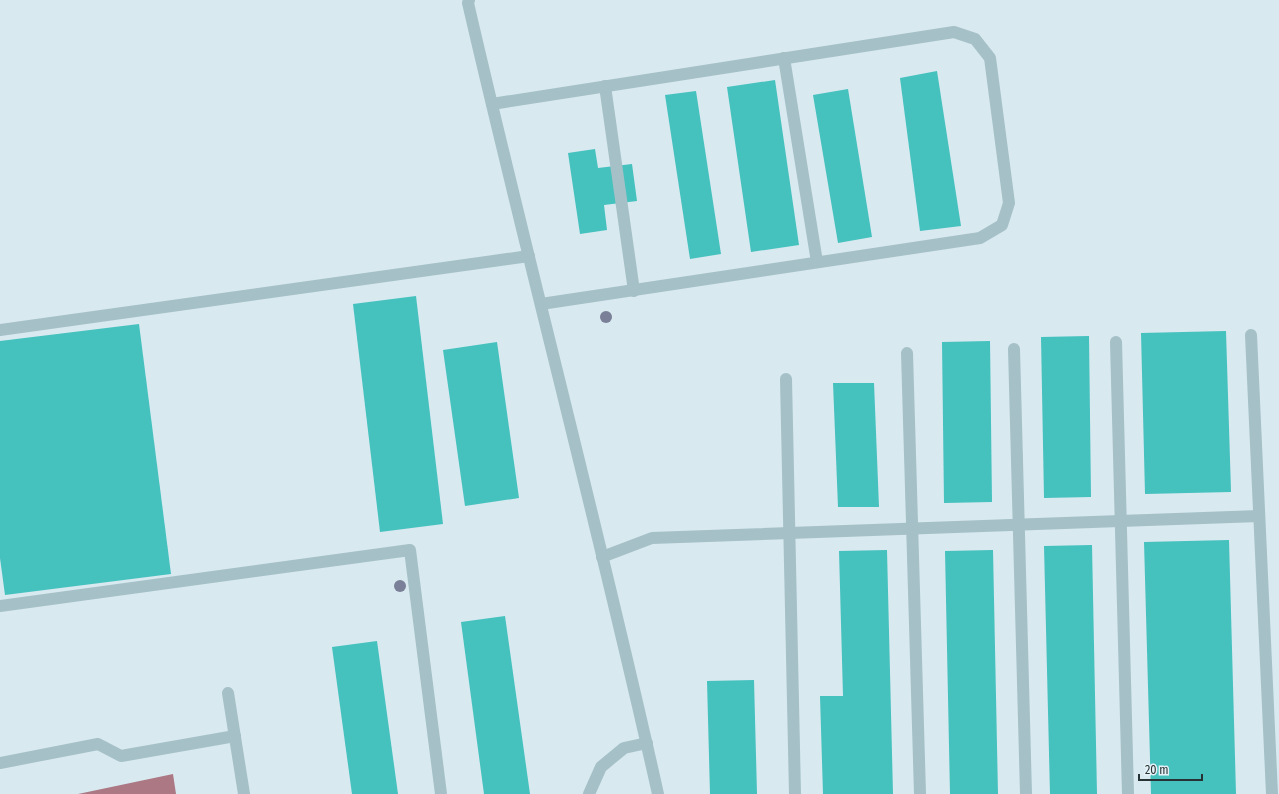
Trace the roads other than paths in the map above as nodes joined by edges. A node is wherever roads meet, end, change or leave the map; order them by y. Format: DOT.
graph roads {
  1 [pos="469,0"];
  2 [pos="784,58"];
  3 [pos="605,86"];
  4 [pos="492,104"];
  5 [pos="529,256"];
  6 [pos="817,262"];
  7 [pos="634,291"];
  8 [pos="541,304"];
  9 [pos="0,330"];
  10 [pos="1251,335"];
  11 [pos="1116,342"];
  12 [pos="1014,349"];
  13 [pos="907,353"];
  14 [pos="786,379"];
  15 [pos="1259,516"];
  16 [pos="1120,521"];
  17 [pos="1019,524"];
  18 [pos="912,528"];
  19 [pos="790,533"];
  20 [pos="602,557"];
  21 [pos="0,606"];
  22 [pos="228,694"];
  23 [pos="235,736"];
  24 [pos="647,743"];
  25 [pos="0,763"];
  26 [pos="244,794"];
  27 [pos="441,794"];
  28 [pos="589,794"];
  29 [pos="658,794"];
  30 [pos="795,794"];
  31 [pos="920,794"];
  32 [pos="1026,794"];
  33 [pos="1128,794"];
  34 [pos="1272,794"];
  1 -- 4 [label="lane"];
  2 -- 3 [label="lane"];
  2 -- 6 [label="lane"];
  2 -- 6 [label="lane"];
  3 -- 4 [label="lane"];
  3 -- 7 [label="lane"];
  4 -- 5 [label="lane"];
  5 -- 8 [label="lane"];
  5 -- 9 [label="lane"];
  6 -- 7 [label="lane"];
  7 -- 8 [label="lane"];
  8 -- 20 [label="lane"];
  10 -- 15 [label="lane"];
  11 -- 16 [label="lane"];
  12 -- 17 [label="lane"];
  13 -- 18 [label="lane"];
  14 -- 19 [label="lane"];
  15 -- 16 [label="lane"];
  15 -- 34 [label="lane"];
  16 -- 17 [label="lane"];
  16 -- 33 [label="lane"];
  17 -- 18 [label="lane"];
  17 -- 32 [label="lane"];
  18 -- 19 [label="lane"];
  18 -- 31 [label="lane"];
  19 -- 20 [label="lane"];
  19 -- 30 [label="lane"];
  20 -- 24 [label="lane"];
  21 -- 27 [label="lane"];
  22 -- 23 [label="lane"];
  23 -- 25 [label="lane"];
  23 -- 26 [label="lane"];
  24 -- 28 [label="lane"];
  24 -- 29 [label="lane"];
}
